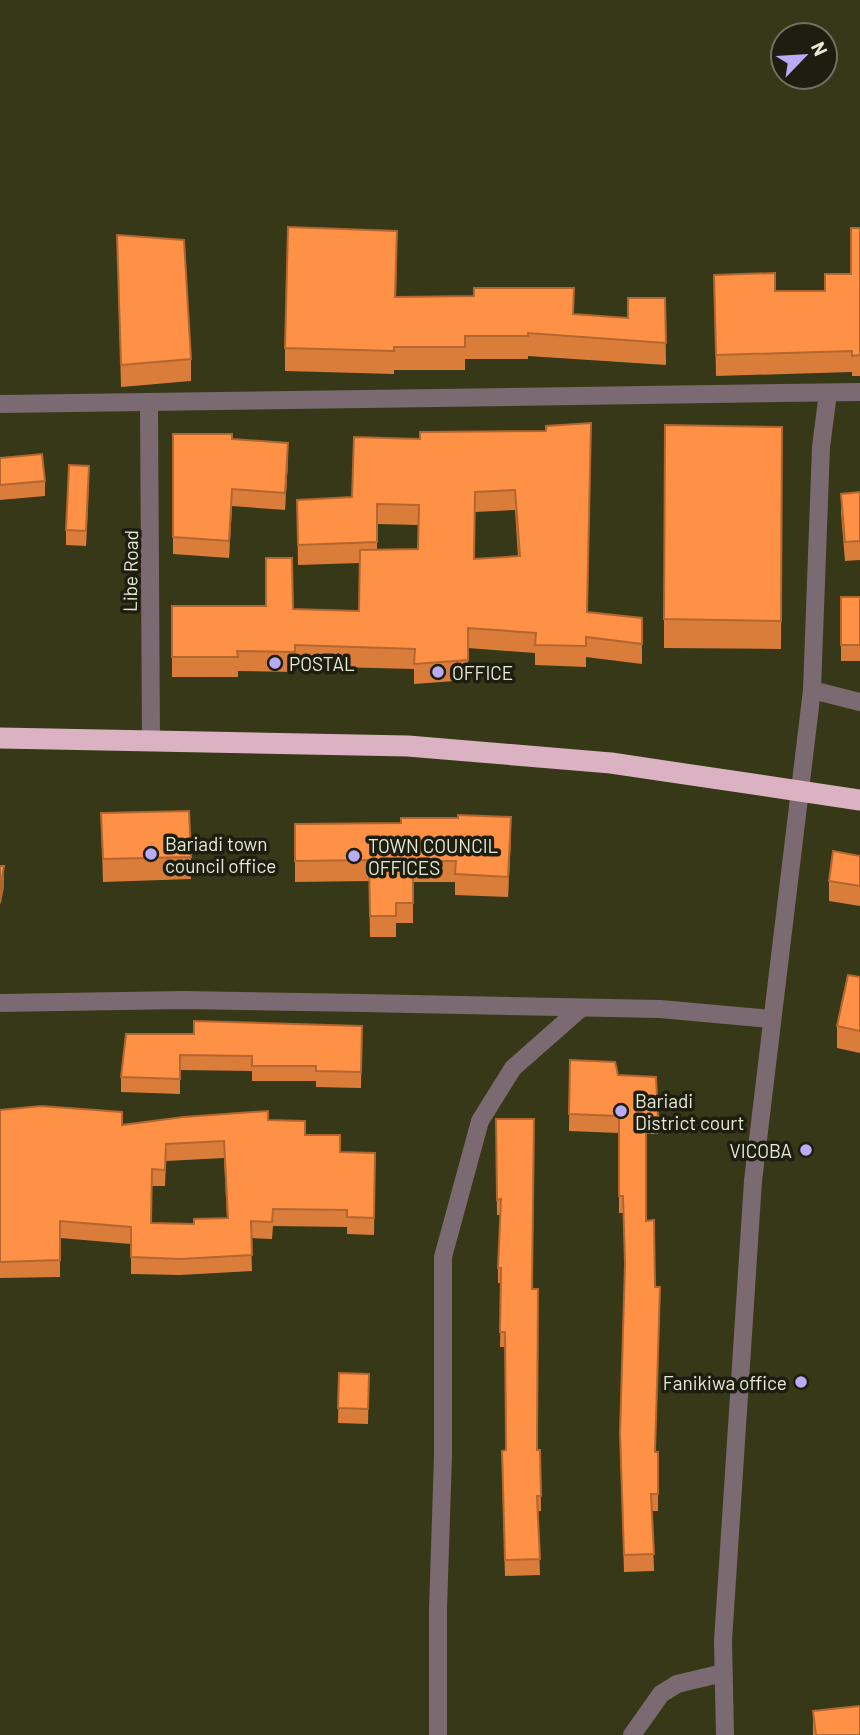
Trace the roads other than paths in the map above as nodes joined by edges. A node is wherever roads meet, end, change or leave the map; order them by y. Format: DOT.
graph roads {
  1 [pos="860,392"];
  2 [pos="828,393"];
  3 [pos="149,403"];
  4 [pos="0,404"];
  5 [pos="813,690"];
  6 [pos="860,702"];
  7 [pos="0,738"];
  8 [pos="150,740"];
  9 [pos="800,792"];
  10 [pos="860,800"];
  11 [pos="0,1003"];
  12 [pos="580,1009"];
  13 [pos="771,1019"];
  14 [pos="723,1673"];
  15 [pos="438,1735"];
  16 [pos="632,1735"];
  17 [pos="725,1735"];
  1 -- 2 [label="street"];
  2 -- 3 [label="street"];
  2 -- 5 [label="street"];
  3 -- 4 [label="street"];
  3 -- 8 [label="street, Libe Road"];
  5 -- 6 [label="street"];
  5 -- 9 [label="street"];
  7 -- 8 [label="highway"];
  8 -- 9 [label="highway"];
  9 -- 10 [label="highway"];
  9 -- 13 [label="street"];
  11 -- 12 [label="street"];
  12 -- 13 [label="street"];
  12 -- 15 [label="street"];
  13 -- 14 [label="street"];
  14 -- 16 [label="street"];
  14 -- 17 [label="street"];
}
